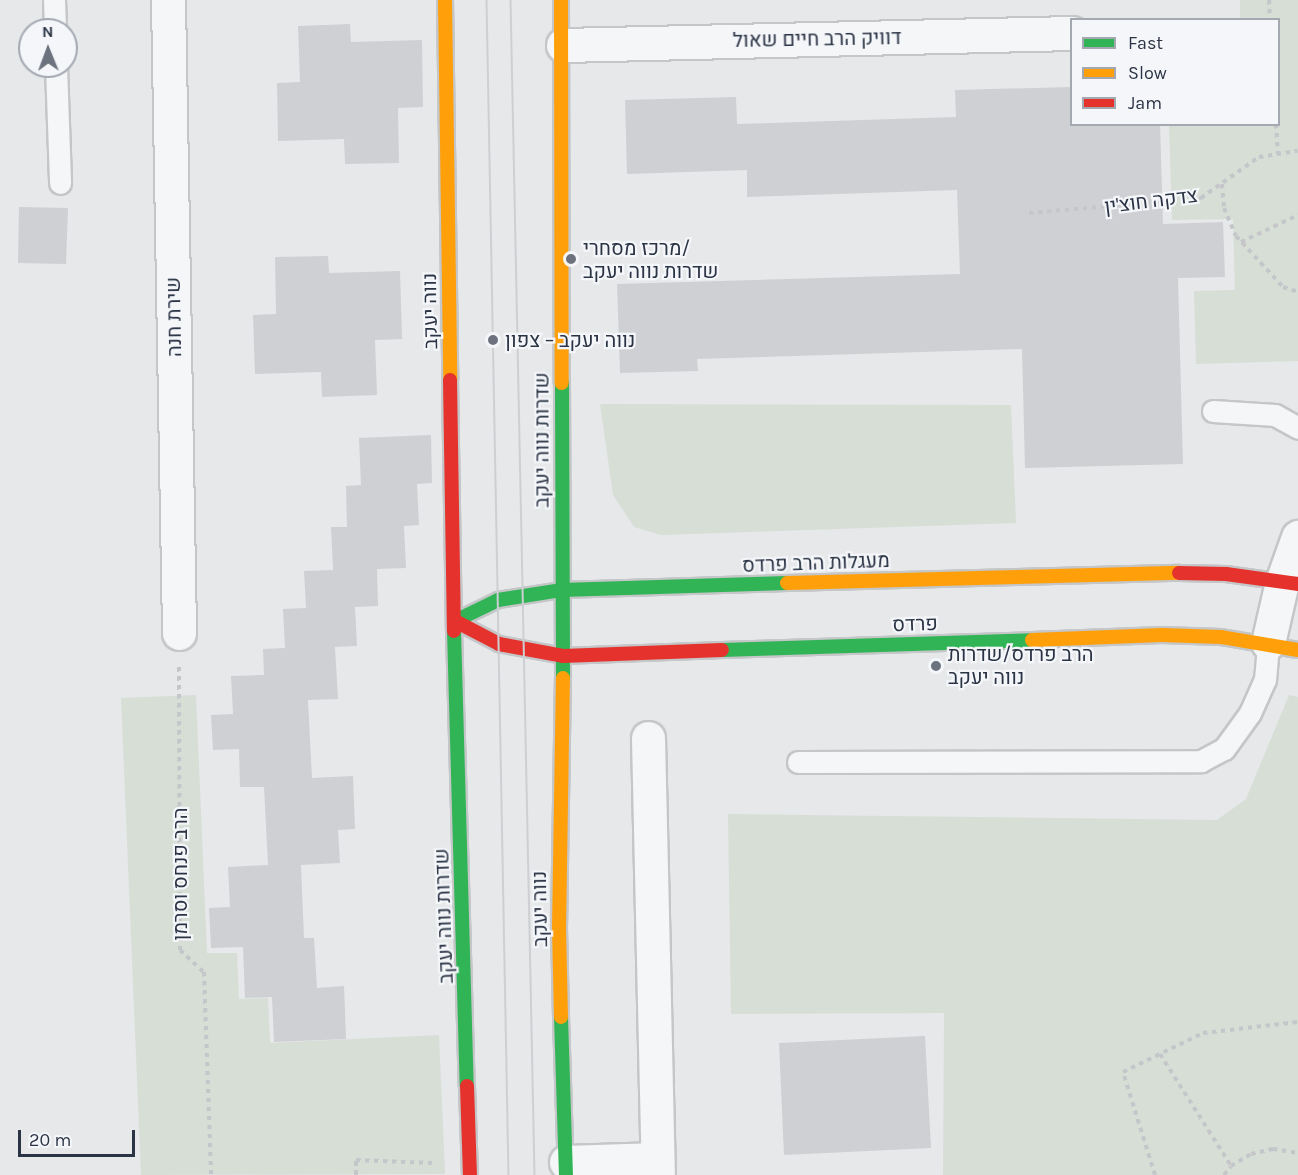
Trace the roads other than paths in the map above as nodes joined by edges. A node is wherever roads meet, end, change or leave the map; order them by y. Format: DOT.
graph roads {
  1 [pos="54,0"];
  2 [pos="168,0"];
  3 [pos="445,0"];
  4 [pos="561,0"];
  5 [pos="55,18"];
  6 [pos="1070,33"];
  7 [pos="563,45"];
  8 [pos="57,78"];
  9 [pos="60,183"];
  10 [pos="1213,411"];
  11 [pos="1298,428"];
  12 [pos="1298,537"];
  13 [pos="1290,583"];
  14 [pos="562,590"];
  15 [pos="454,621"];
  16 [pos="179,633"];
  17 [pos="1283,646"];
  18 [pos="563,656"];
  19 [pos="648,738"];
  20 [pos="798,762"];
  21 [pos="658,1167"];
  22 [pos="566,1169"];
  23 [pos="470,1170"];
  1 -- 5 [label="lane"];
  2 -- 16 [label="street, שירת חנה"];
  3 -- 15 [label="street, נווה יעקב"];
  4 -- 7 [label="street"];
  6 -- 7 [label="street, דוויק הרב חיים שאול"];
  7 -- 14 [label="street, שדרות נווה יעקב"];
  8 -- 9 [label="lane"];
  10 -- 11 [label="lane"];
  12 -- 13 [label="street"];
  13 -- 14 [label="street, מעגלות הרב פרדס"];
  13 -- 17 [label="street"];
  14 -- 15 [label="street, מעגלות הרב פרדס"];
  14 -- 18 [label="street, שדרות נווה יעקב"];
  15 -- 18 [label="street"];
  15 -- 23 [label="street, שדרות נווה יעקב"];
  17 -- 18 [label="street, פרדס"];
  17 -- 20 [label="lane"];
  18 -- 22 [label="street, נווה יעקב"];
  19 -- 21 [label="street"];
  21 -- 22 [label="street"];
}
